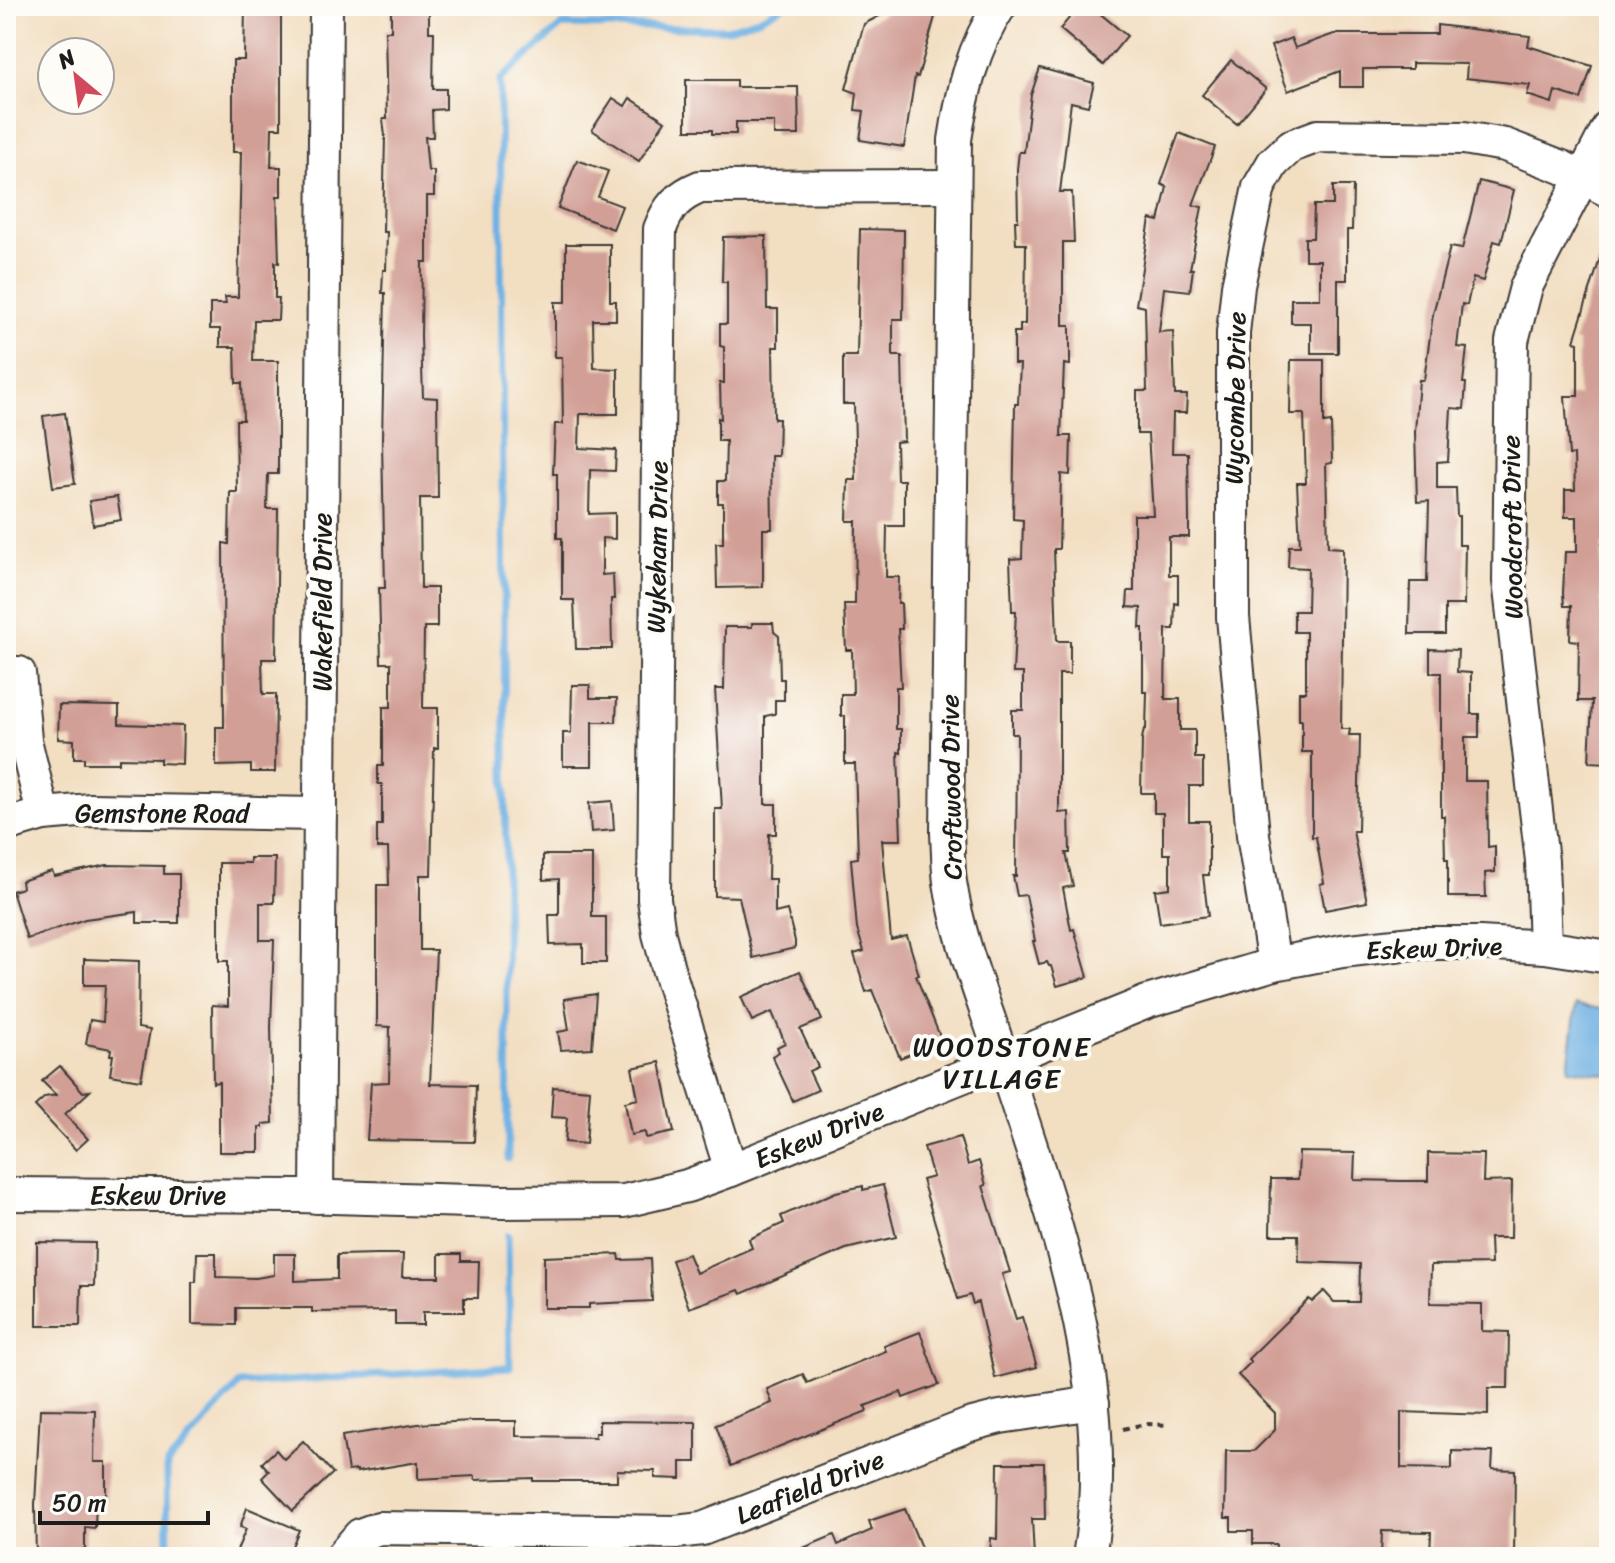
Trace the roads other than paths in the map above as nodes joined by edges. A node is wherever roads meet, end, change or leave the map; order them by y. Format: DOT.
graph roads {
  1 [pos="326,6"];
  2 [pos="1000,6"];
  3 [pos="1609,126"];
  4 [pos="1596,185"];
  5 [pos="954,186"];
  6 [pos="19,673"];
  7 [pos="43,814"];
  8 [pos="320,814"];
  9 [pos="6,825"];
  10 [pos="1545,947"];
  11 [pos="1609,957"];
  12 [pos="1274,964"];
  13 [pos="1003,1061"];
  14 [pos="731,1170"];
  15 [pos="6,1194"];
  16 [pos="317,1197"];
  17 [pos="1093,1403"];
  18 [pos="341,1557"];
  19 [pos="1089,1557"];
  1 -- 8 [label="street, Wakefield Drive"];
  2 -- 5 [label="street, Croftwood Drive"];
  3 -- 4 [label="street, Woodcroft Drive"];
  4 -- 10 [label="street, Woodcroft Drive"];
  4 -- 12 [label="street, Wycombe Drive"];
  5 -- 13 [label="street, Croftwood Drive"];
  5 -- 14 [label="street, Wykeham Drive"];
  6 -- 7 [label="street"];
  7 -- 8 [label="street, Gemstone Road"];
  7 -- 9 [label="street, Gemstone Road"];
  8 -- 16 [label="street, Wakefield Drive"];
  10 -- 11 [label="street, Eskew Drive"];
  10 -- 12 [label="street, Eskew Drive"];
  12 -- 13 [label="street, Eskew Drive"];
  13 -- 14 [label="street, Eskew Drive"];
  13 -- 17 [label="street, Croftwood Drive"];
  14 -- 16 [label="street, Eskew Drive"];
  15 -- 16 [label="street, Eskew Drive"];
  17 -- 18 [label="street, Leafield Drive"];
  17 -- 19 [label="street, Croftwood Drive"];
}
